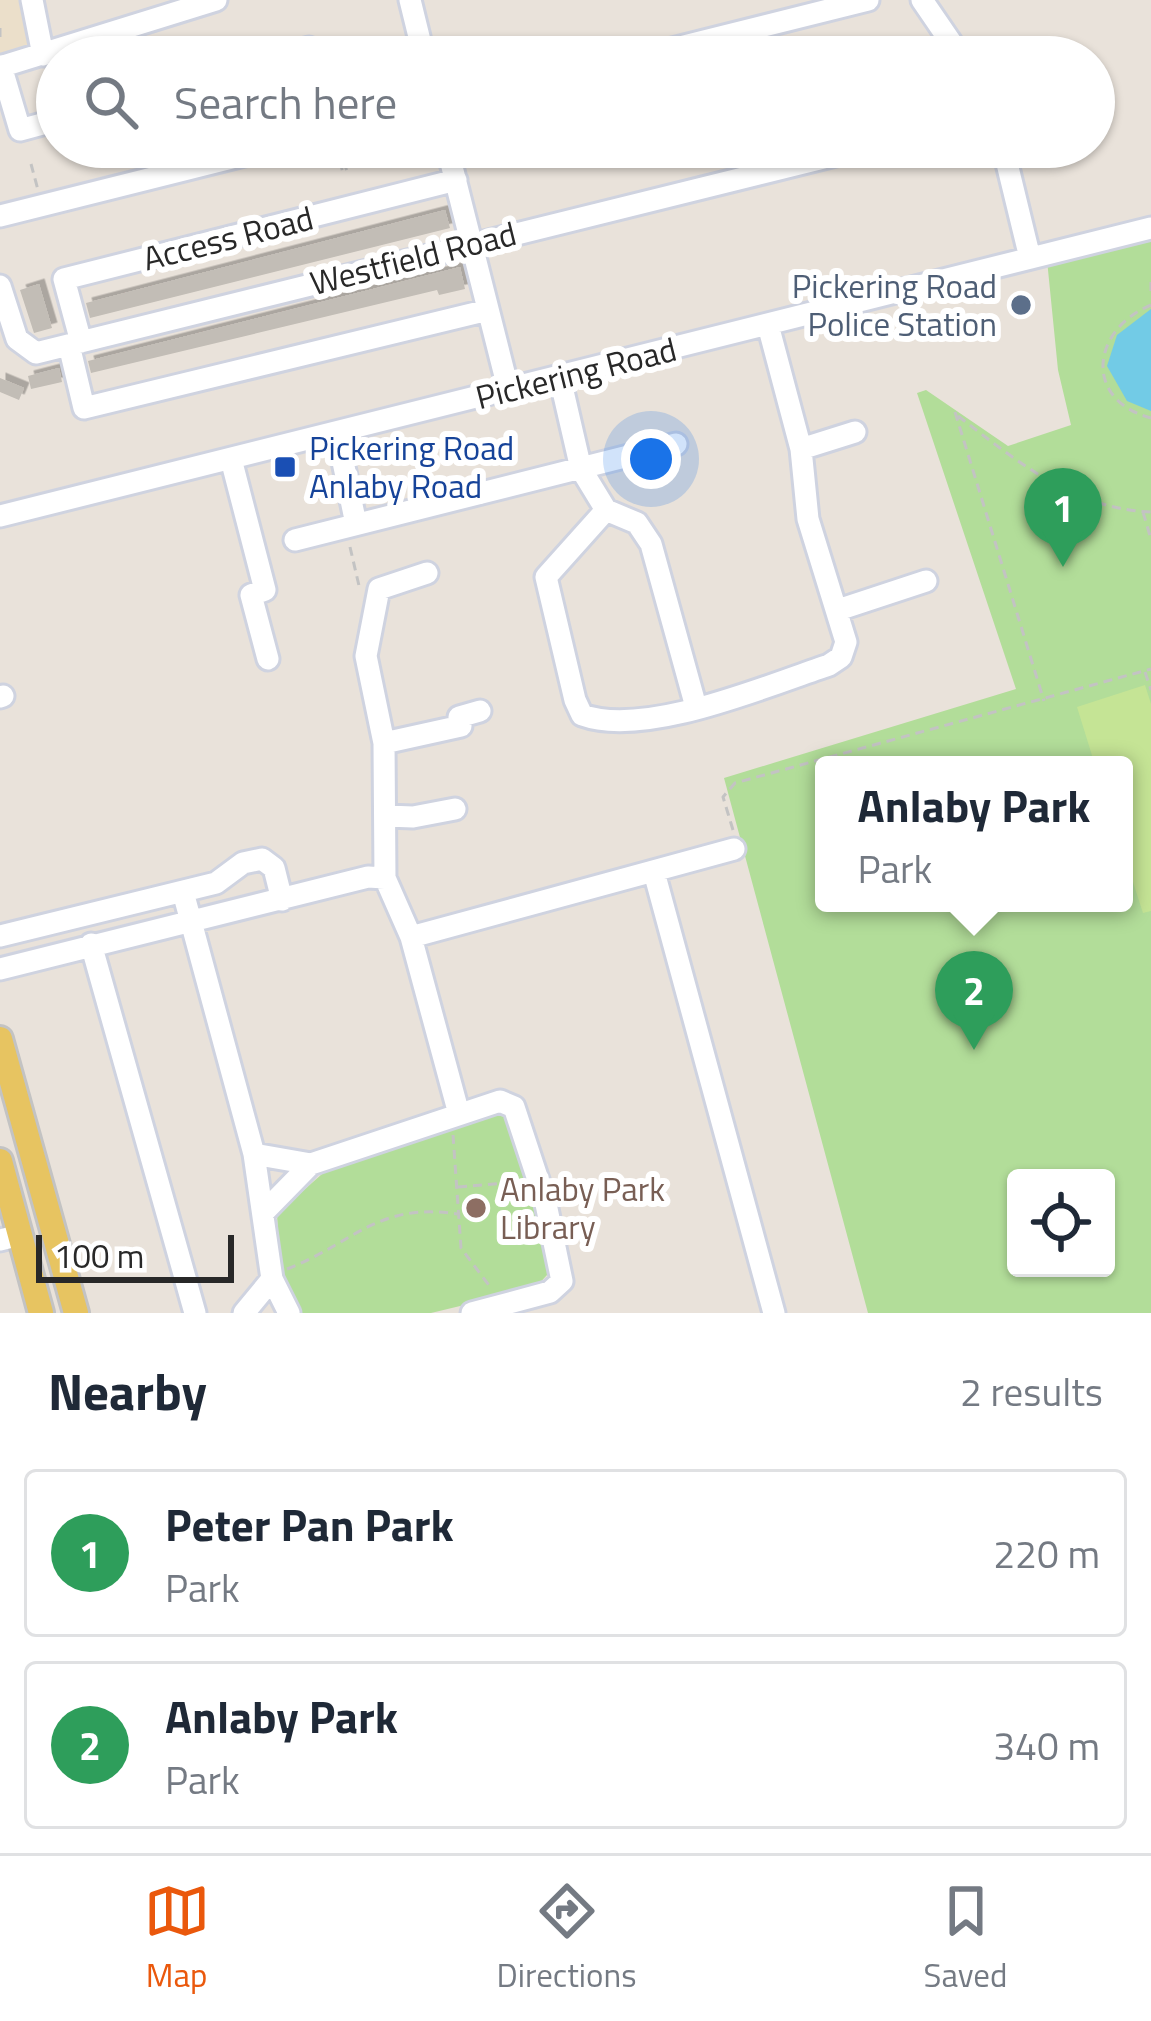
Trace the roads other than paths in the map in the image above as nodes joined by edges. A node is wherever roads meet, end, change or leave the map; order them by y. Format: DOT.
graph roads {
  1 [pos="32,0"];
  2 [pos="216,0"];
  3 [pos="410,0"];
  4 [pos="868,0"];
  5 [pos="922,0"];
  6 [pos="39,36"];
  7 [pos="103,36"];
  8 [pos="419,36"];
  9 [pos="724,36"];
  10 [pos="947,36"];
  11 [pos="36,57"];
  12 [pos="1,66"];
  13 [pos="36,126"];
  14 [pos="192,168"];
  15 [pos="453,168"];
  16 [pos="782,168"];
  17 [pos="1008,168"];
  18 [pos="456,180"];
  19 [pos="0,216"];
  20 [pos="1151,228"];
  21 [pos="472,244"];
  22 [pos="1030,258"];
  23 [pos="0,286"];
  24 [pos="488,310"];
  25 [pos="768,326"];
  26 [pos="75,344"];
  27 [pos="560,378"];
  28 [pos="508,388"];
  29 [pos="854,432"];
  30 [pos="337,433"];
  31 [pos="676,444"];
  32 [pos="801,449"];
  33 [pos="231,459"];
  34 [pos="581,469"];
  35 [pos="607,510"];
  36 [pos="0,516"];
  37 [pos="356,524"];
  38 [pos="295,540"];
  39 [pos="428,573"];
  40 [pos="926,581"];
  41 [pos="838,610"];
  42 [pos="268,659"];
  43 [pos="696,707"];
  44 [pos="480,711"];
  45 [pos="384,743"];
  46 [pos="455,808"];
  47 [pos="386,816"];
  48 [pos="734,849"];
  49 [pos="654,872"];
  50 [pos="385,878"];
  51 [pos="183,892"];
  52 [pos="282,899"];
  53 [pos="188,922"];
  54 [pos="0,935"];
  55 [pos="410,937"];
  56 [pos="91,944"];
  57 [pos="0,969"];
  58 [pos="0,1039"];
  59 [pos="452,1119"];
  60 [pos="254,1154"];
  61 [pos="33,1156"];
  62 [pos="1,1163"];
  63 [pos="311,1164"];
  64 [pos="263,1213"];
  65 [pos="10,1238"];
  66 [pos="276,1275"];
  67 [pos="507,1305"];
  68 [pos="73,1312"];
  69 [pos="41,1313"];
  70 [pos="195,1313"];
  71 [pos="244,1313"];
  72 [pos="289,1313"];
  73 [pos="472,1313"];
  74 [pos="774,1313"];
  1 -- 6 [label="street"];
  2 -- 7 [label="street"];
  3 -- 8 [label="street"];
  4 -- 9 [label="street"];
  5 -- 10 [label="street"];
  11 -- 12 [label="street"];
  12 -- 13 [label="street"];
  14 -- 19 [label="street"];
  15 -- 18 [label="street"];
  16 -- 21 [label="street, Westfield Road"];
  17 -- 22 [label="street"];
  18 -- 21 [label="street"];
  18 -- 26 [label="street, Access Road"];
  20 -- 22 [label="street, Pickering Road"];
  21 -- 24 [label="street"];
  21 -- 26 [label="street, Westfield Road"];
  22 -- 25 [label="street, Pickering Road"];
  23 -- 26 [label="street, Westfield Road"];
  24 -- 26 [label="street"];
  24 -- 28 [label="street"];
  25 -- 27 [label="street, Pickering Road"];
  25 -- 32 [label="street"];
  27 -- 28 [label="street, Pickering Road"];
  27 -- 34 [label="street"];
  28 -- 30 [label="street, Pickering Road"];
  29 -- 32 [label="street"];
  30 -- 33 [label="street, Pickering Road"];
  30 -- 37 [label="street"];
  31 -- 34 [label="street"];
  32 -- 41 [label="street"];
  33 -- 36 [label="street, Pickering Road"];
  33 -- 42 [label="street"];
  34 -- 35 [label="street"];
  34 -- 37 [label="street"];
  35 -- 43 [label="street"];
  35 -- 43 [label="street"];
  37 -- 38 [label="street"];
  39 -- 45 [label="street"];
  40 -- 41 [label="street"];
  41 -- 43 [label="street"];
  44 -- 45 [label="street"];
  45 -- 47 [label="street"];
  46 -- 47 [label="street"];
  47 -- 50 [label="street"];
  48 -- 49 [label="street"];
  49 -- 55 [label="street"];
  49 -- 74 [label="street"];
  50 -- 52 [label="street"];
  50 -- 55 [label="street"];
  51 -- 52 [label="street"];
  51 -- 53 [label="street"];
  51 -- 54 [label="street"];
  52 -- 53 [label="street"];
  53 -- 56 [label="street"];
  53 -- 60 [label="street"];
  55 -- 59 [label="street"];
  56 -- 57 [label="street"];
  56 -- 70 [label="street"];
  58 -- 61 [label="main road"];
  59 -- 63 [label="street"];
  59 -- 67 [label="street"];
  60 -- 63 [label="street"];
  60 -- 64 [label="street"];
  61 -- 62 [label="street"];
  61 -- 68 [label="main road"];
  62 -- 65 [label="main road"];
  63 -- 64 [label="street"];
  64 -- 66 [label="street"];
  65 -- 69 [label="main road"];
  66 -- 71 [label="street"];
  66 -- 72 [label="street"];
  67 -- 73 [label="street"];
}
